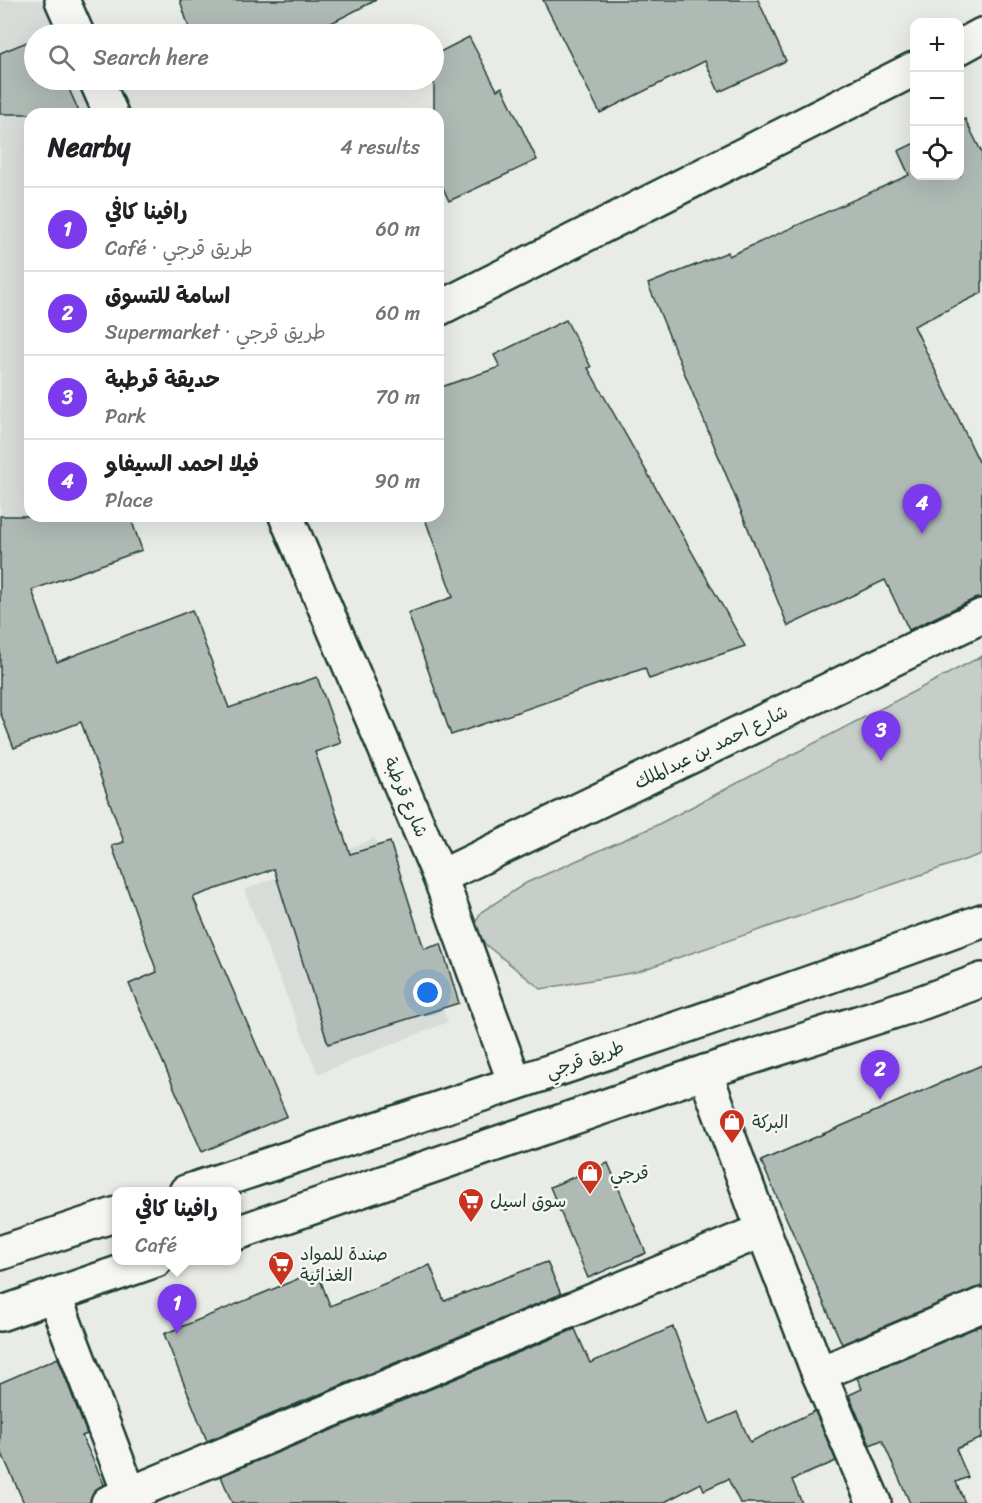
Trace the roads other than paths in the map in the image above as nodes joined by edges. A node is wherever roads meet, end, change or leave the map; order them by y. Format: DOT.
graph roads {
  1 [pos="62,0"];
  2 [pos="73,24"];
  3 [pos="982,35"];
  4 [pos="964,45"];
  5 [pos="910,72"];
  6 [pos="100,90"];
  7 [pos="108,108"];
  8 [pos="444,306"];
  9 [pos="289,522"];
  10 [pos="982,616"];
  11 [pos="440,877"];
  12 [pos="982,921"];
  13 [pos="982,980"];
  14 [pos="705,1071"];
  15 [pos="514,1083"];
  16 [pos="198,1187"];
  17 [pos="112,1216"];
  18 [pos="763,1230"];
  19 [pos="241,1232"];
  20 [pos="0,1253"];
  21 [pos="141,1265"];
  22 [pos="54,1295"];
  23 [pos="982,1305"];
  24 [pos="0,1314"];
  25 [pos="819,1374"];
  26 [pos="124,1500"];
  27 [pos="874,1503"];
  1 -- 2 [label="main road"];
  3 -- 4 [label="main road"];
  5 -- 8 [label="main road"];
  6 -- 7 [label="main road"];
  9 -- 11 [label="main road, شارع قرطبة"];
  10 -- 11 [label="main road, شارع احمد بن عبدالملك"];
  11 -- 15 [label="main road, شارع قرطبة"];
  12 -- 15 [label="main road, طريق قرجي"];
  13 -- 14 [label="main road"];
  14 -- 18 [label="main road"];
  14 -- 19 [label="main road"];
  15 -- 16 [label="main road, طريق قرجي"];
  17 -- 20 [label="main road"];
  18 -- 25 [label="main road"];
  18 -- 26 [label="main road"];
  21 -- 22 [label="main road"];
  22 -- 24 [label="main road"];
  22 -- 26 [label="main road"];
  23 -- 25 [label="main road"];
  25 -- 27 [label="main road"];
}
